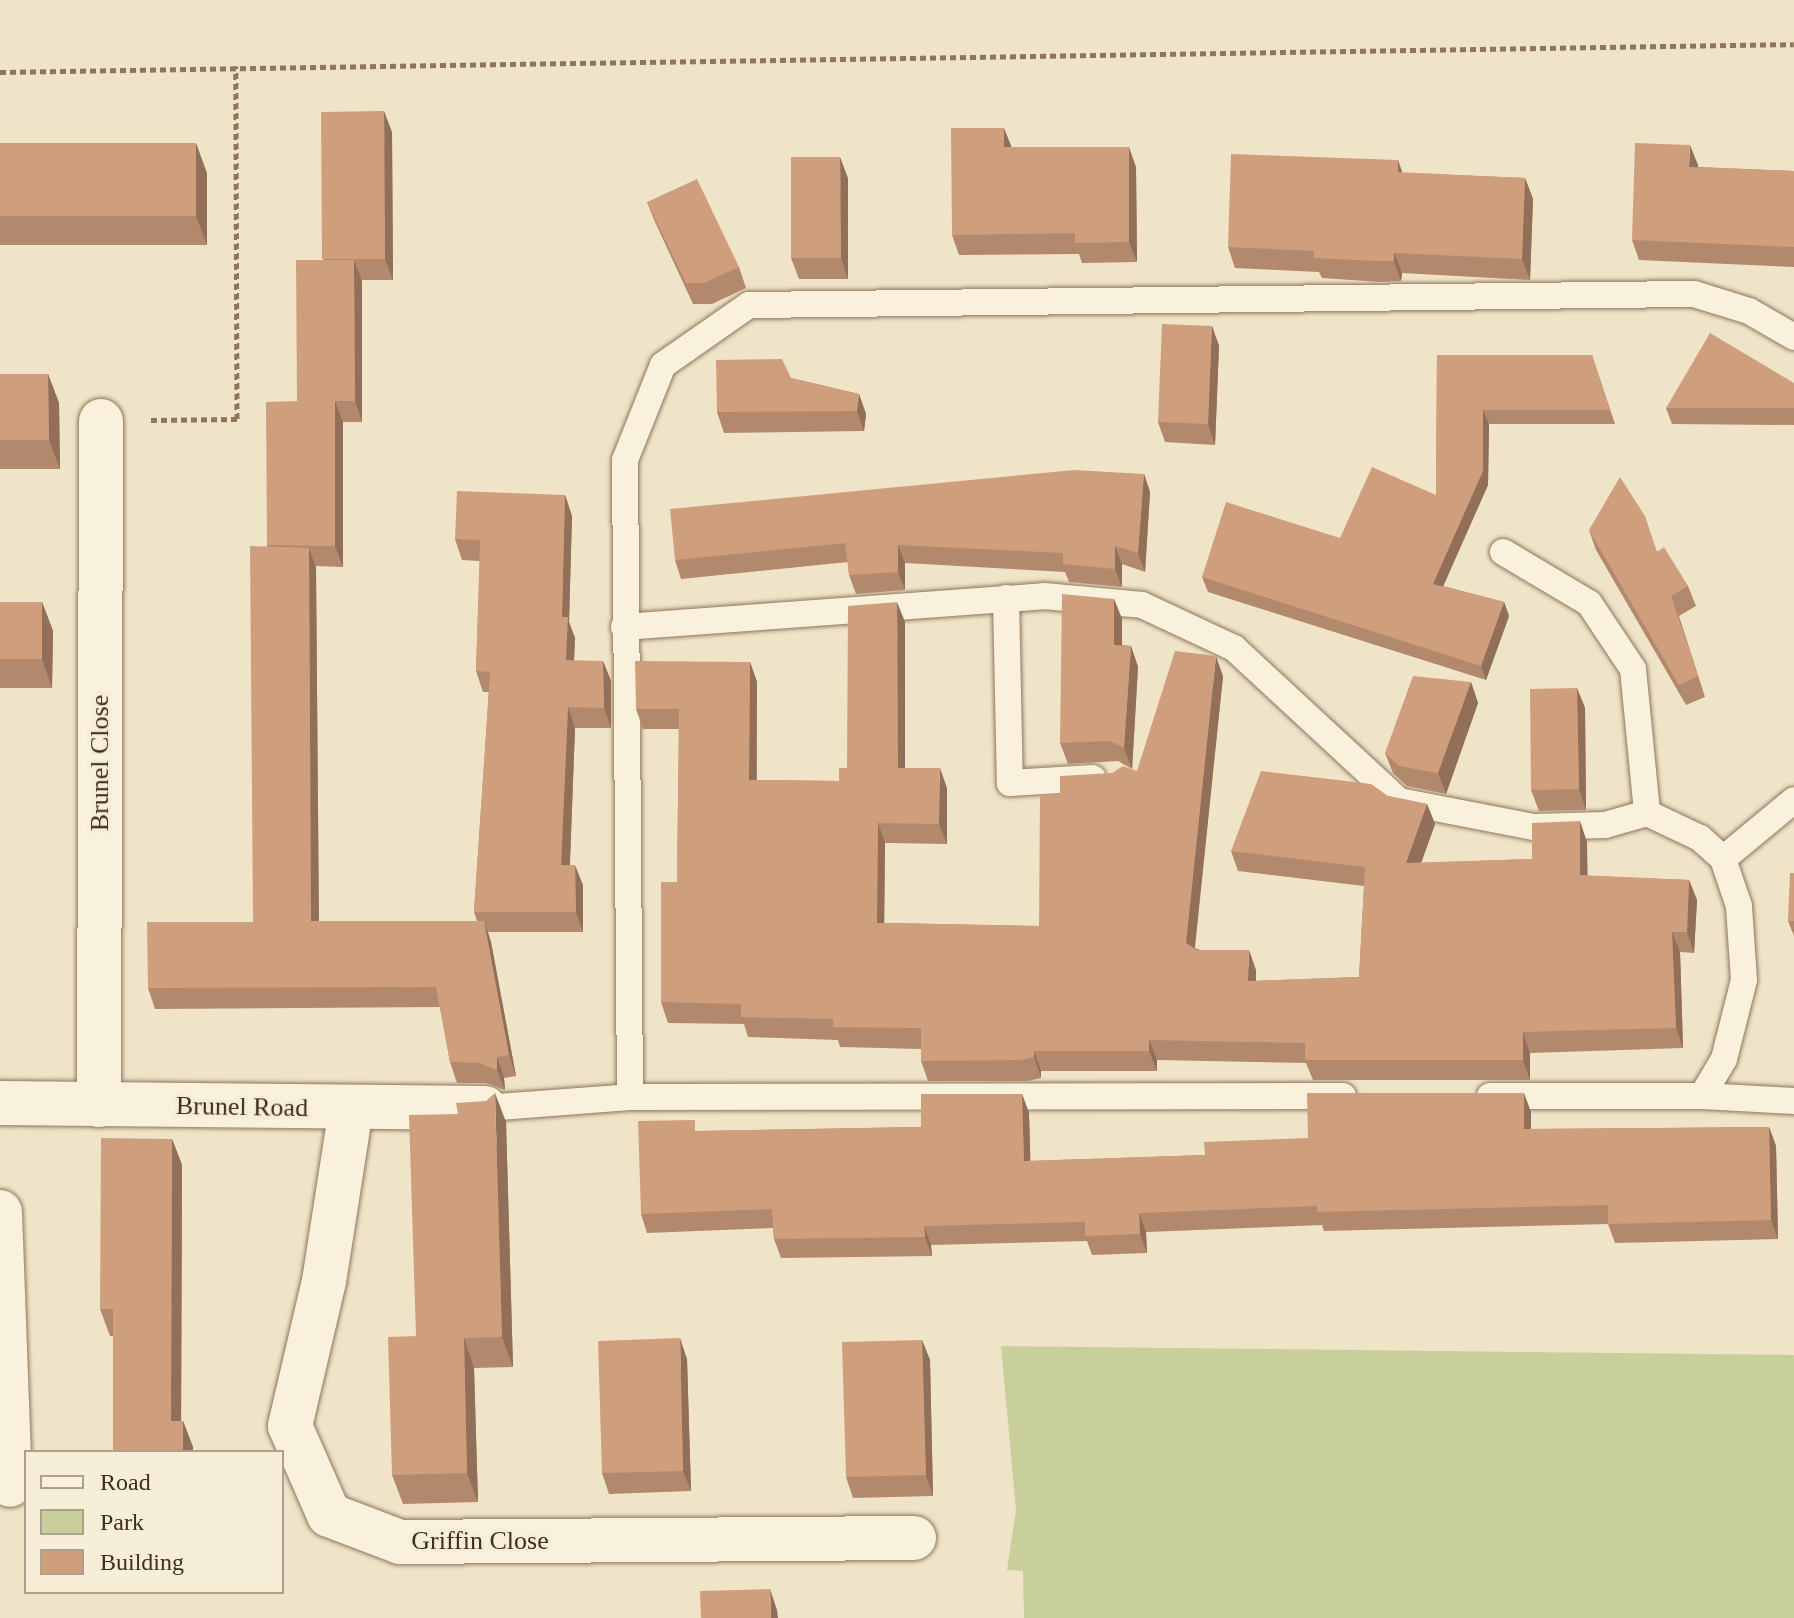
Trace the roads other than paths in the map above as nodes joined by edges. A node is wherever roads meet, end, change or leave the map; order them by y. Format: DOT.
graph roads {
  1 [pos="1794,337"];
  2 [pos="101,421"];
  3 [pos="1503,552"];
  4 [pos="1006,598"];
  5 [pos="624,627"];
  6 [pos="1118,777"];
  7 [pos="1794,800"];
  8 [pos="1647,813"];
  9 [pos="1723,859"];
  10 [pos="1371,1096"];
  11 [pos="1466,1096"];
  12 [pos="1702,1096"];
  13 [pos="630,1097"];
  14 [pos="1794,1101"];
  15 [pos="0,1103"];
  16 [pos="99,1105"];
  17 [pos="485,1108"];
  18 [pos="351,1109"];
  19 [pos="0,1212"];
  20 [pos="10,1485"];
  21 [pos="914,1538"];
  1 -- 5 [label="lane"];
  2 -- 16 [label="street, Brunel Close"];
  3 -- 8 [label="lane"];
  4 -- 5 [label="lane"];
  4 -- 6 [label="lane"];
  4 -- 8 [label="lane"];
  5 -- 13 [label="lane"];
  7 -- 9 [label="lane"];
  8 -- 9 [label="lane"];
  9 -- 12 [label="lane"];
  10 -- 13 [label="lane"];
  11 -- 12 [label="lane"];
  12 -- 14 [label="lane"];
  13 -- 17 [label="lane"];
  15 -- 16 [label="street, Brunel Road"];
  16 -- 18 [label="street, Brunel Road"];
  17 -- 18 [label="street, Brunel Road"];
  18 -- 21 [label="street, Griffin Close"];
  19 -- 20 [label="street"];
}
